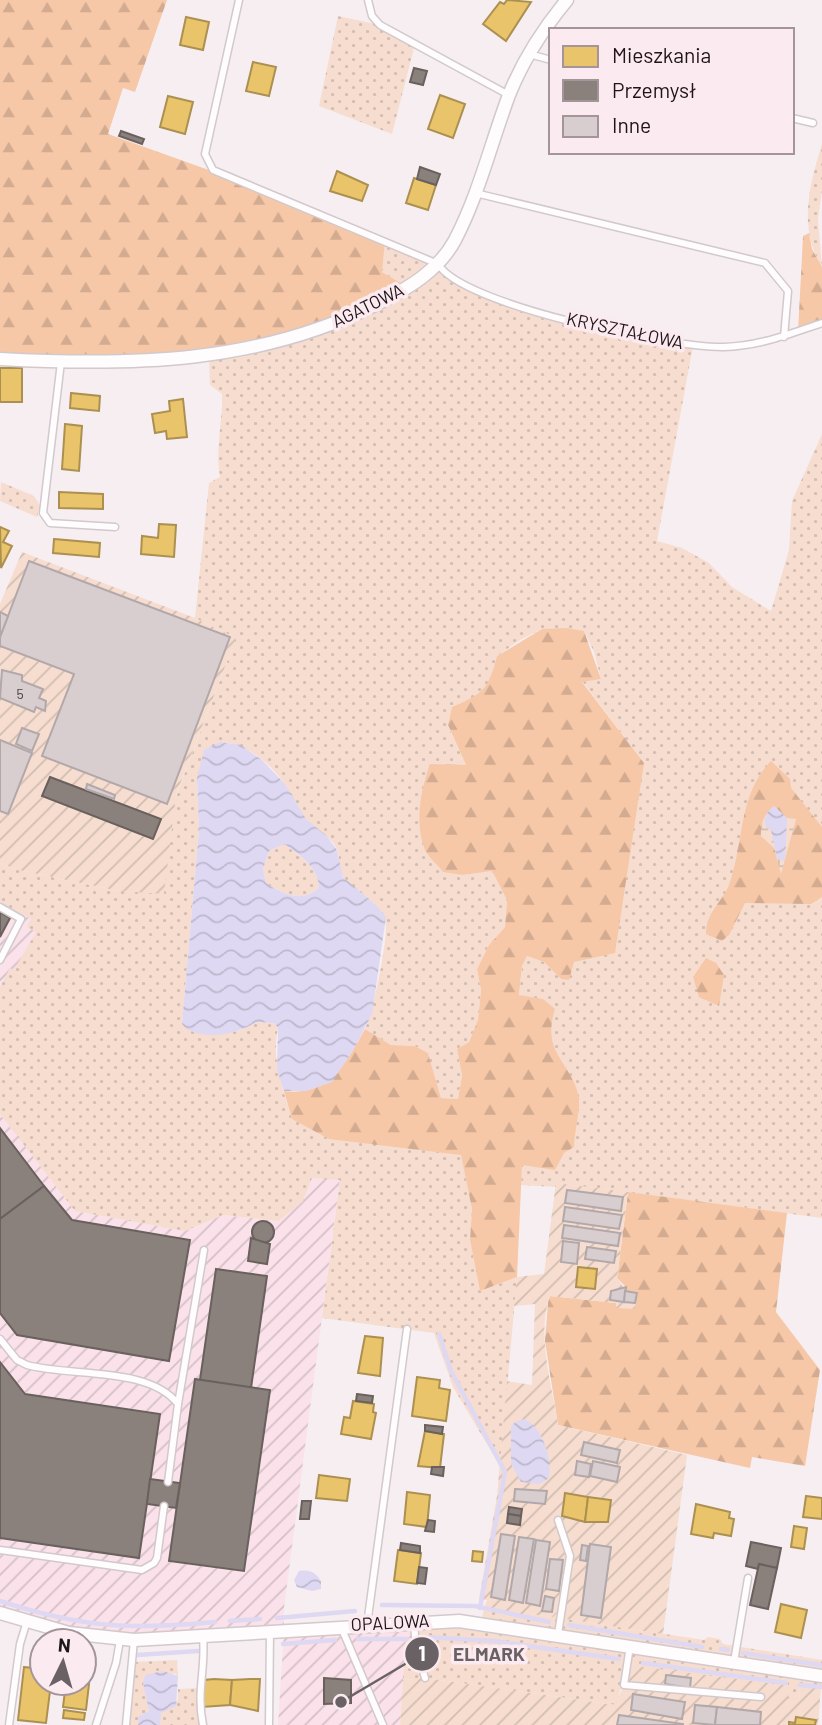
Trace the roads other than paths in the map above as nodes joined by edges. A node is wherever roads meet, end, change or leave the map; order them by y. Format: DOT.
graph roads {
  1 [pos="239,0"];
  2 [pos="368,0"];
  3 [pos="567,0"];
  4 [pos="529,54"];
  5 [pos="549,59"];
  6 [pos="509,95"];
  7 [pos="794,118"];
  8 [pos="813,123"];
  9 [pos="475,193"];
  10 [pos="438,264"];
  11 [pos="822,323"];
  12 [pos="784,337"];
  13 [pos="0,359"];
  14 [pos="61,362"];
  15 [pos="115,527"];
  16 [pos="0,907"];
  17 [pos="0,960"];
  18 [pos="204,1250"];
  19 [pos="407,1329"];
  20 [pos="0,1339"];
  21 [pos="178,1404"];
  22 [pos="168,1482"];
  23 [pos="164,1506"];
  24 [pos="558,1520"];
  25 [pos="0,1550"];
  26 [pos="748,1578"];
  27 [pos="0,1613"];
  28 [pos="414,1621"];
  29 [pos="27,1622"];
  30 [pos="367,1625"];
  31 [pos="341,1626"];
  32 [pos="270,1631"];
  33 [pos="558,1634"];
  34 [pos="203,1636"];
  35 [pos="120,1640"];
  36 [pos="134,1640"];
  37 [pos="631,1646"];
  38 [pos="734,1662"];
  39 [pos="822,1676"];
  40 [pos="425,1678"];
  41 [pos="761,1697"];
  42 [pos="9,1725"];
  43 [pos="96,1725"];
  44 [pos="126,1725"];
  45 [pos="203,1725"];
  46 [pos="269,1725"];
  47 [pos="383,1725"];
  1 -- 10 [label="lane, KRYSZTAŁOWA"];
  2 -- 6 [label="lane"];
  3 -- 4 [label="street, AGATOWA"];
  4 -- 5 [label="lane"];
  4 -- 6 [label="street, AGATOWA"];
  6 -- 9 [label="street, AGATOWA"];
  7 -- 8 [label="lane"];
  9 -- 10 [label="street, AGATOWA"];
  9 -- 12 [label="lane"];
  10 -- 12 [label="lane, KRYSZTAŁOWA"];
  10 -- 14 [label="street, AGATOWA"];
  11 -- 12 [label="lane, KRYSZTAŁOWA"];
  13 -- 14 [label="street, AGATOWA"];
  14 -- 15 [label="lane"];
  16 -- 17 [label="lane"];
  18 -- 21 [label="lane"];
  19 -- 30 [label="lane"];
  20 -- 21 [label="lane"];
  21 -- 22 [label="lane"];
  23 -- 25 [label="lane"];
  24 -- 33 [label="lane"];
  26 -- 38 [label="lane"];
  27 -- 29 [label="street, OPALOWA"];
  28 -- 30 [label="street, OPALOWA"];
  28 -- 33 [label="street, OPALOWA"];
  28 -- 40 [label="lane"];
  29 -- 35 [label="street, OPALOWA"];
  29 -- 42 [label="lane"];
  30 -- 31 [label="street, OPALOWA"];
  31 -- 32 [label="street, OPALOWA"];
  31 -- 47 [label="lane"];
  32 -- 34 [label="street, OPALOWA"];
  32 -- 46 [label="lane"];
  33 -- 37 [label="street, OPALOWA"];
  34 -- 36 [label="street, OPALOWA"];
  34 -- 45 [label="lane"];
  35 -- 36 [label="street, OPALOWA"];
  35 -- 43 [label="lane"];
  36 -- 44 [label="lane"];
  37 -- 38 [label="street, OPALOWA"];
  37 -- 41 [label="lane"];
  38 -- 39 [label="street, OPALOWA"];
}
